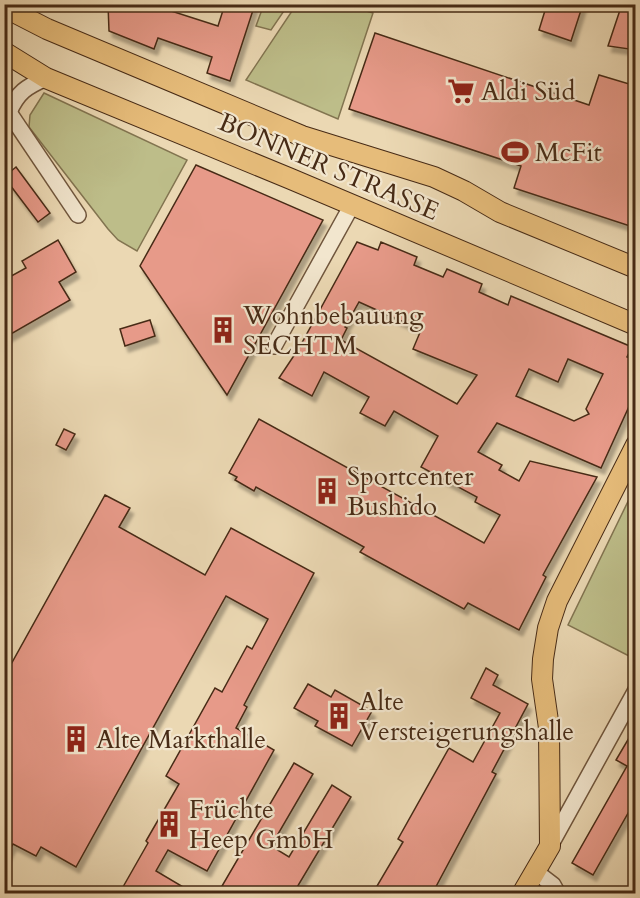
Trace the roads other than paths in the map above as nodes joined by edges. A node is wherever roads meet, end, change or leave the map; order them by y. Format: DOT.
graph roads {
  1 [pos="4,7"];
  2 [pos="5,58"];
  3 [pos="46,78"];
  4 [pos="7,108"];
  5 [pos="352,205"];
  6 [pos="78,215"];
  7 [pos="636,268"];
  8 [pos="636,325"];
  9 [pos="274,346"];
  10 [pos="636,445"];
  11 [pos="636,690"];
  12 [pos="550,846"];
  13 [pos="536,872"];
  14 [pos="526,892"];
  15 [pos="558,894"];
  1 -- 7 [label="main road, BONNER STRASSE"];
  2 -- 3 [label="main road, BONNER STRASSE"];
  3 -- 4 [label="street"];
  3 -- 5 [label="main road, BONNER STRASSE"];
  4 -- 6 [label="street"];
  5 -- 8 [label="main road, BONNER STRASSE"];
  5 -- 9 [label="street"];
  10 -- 12 [label="main road"];
  11 -- 12 [label="street"];
  12 -- 13 [label="main road"];
  13 -- 14 [label="main road"];
  13 -- 15 [label="street"];
}
